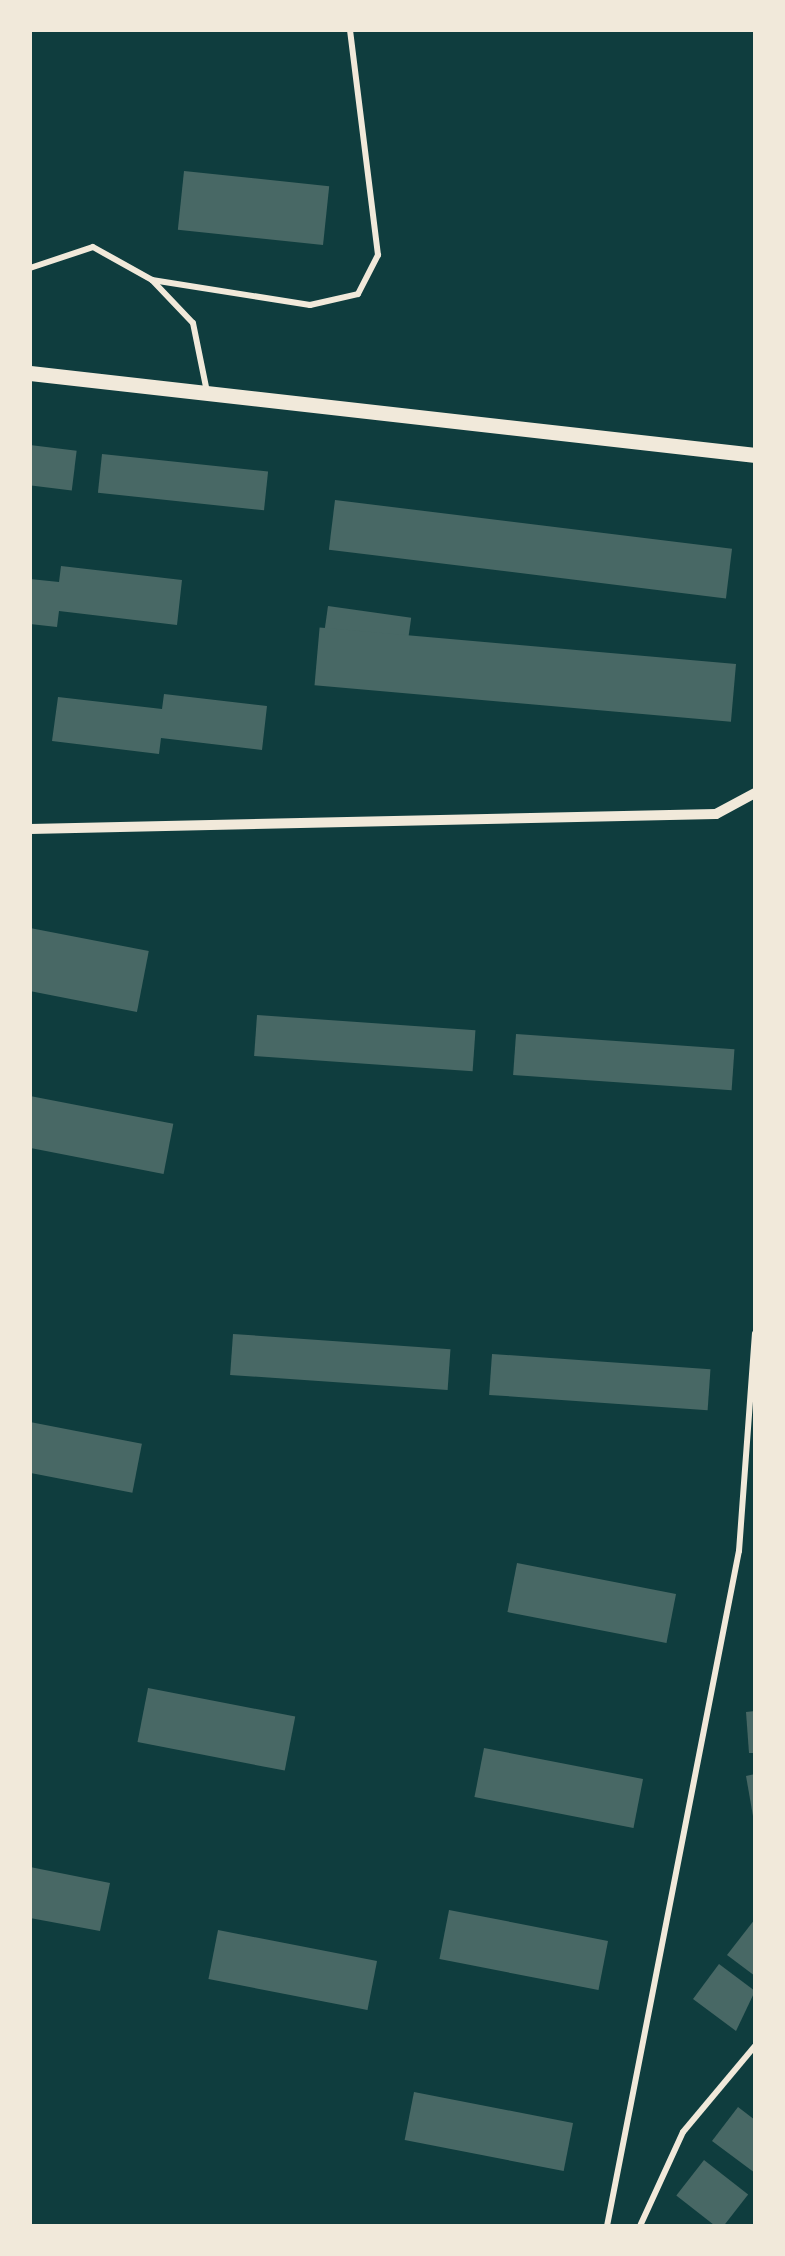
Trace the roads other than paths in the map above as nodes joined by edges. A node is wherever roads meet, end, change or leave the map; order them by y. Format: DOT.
graph roads {
  1 [pos="350,30"];
  2 [pos="30,268"];
  3 [pos="152,280"];
  4 [pos="30,373"];
  5 [pos="208,393"];
  6 [pos="755,456"];
  7 [pos="755,793"];
  8 [pos="30,829"];
  9 [pos="755,1334"];
  10 [pos="751,1455"];
  11 [pos="755,2046"];
  12 [pos="607,2226"];
  13 [pos="640,2226"];
  1 -- 3 [label="lane"];
  2 -- 3 [label="lane"];
  3 -- 5 [label="lane"];
  4 -- 5 [label="street"];
  5 -- 6 [label="street"];
  7 -- 8 [label="street"];
  9 -- 10 [label="lane"];
  10 -- 12 [label="lane"];
  11 -- 13 [label="lane"];
}
